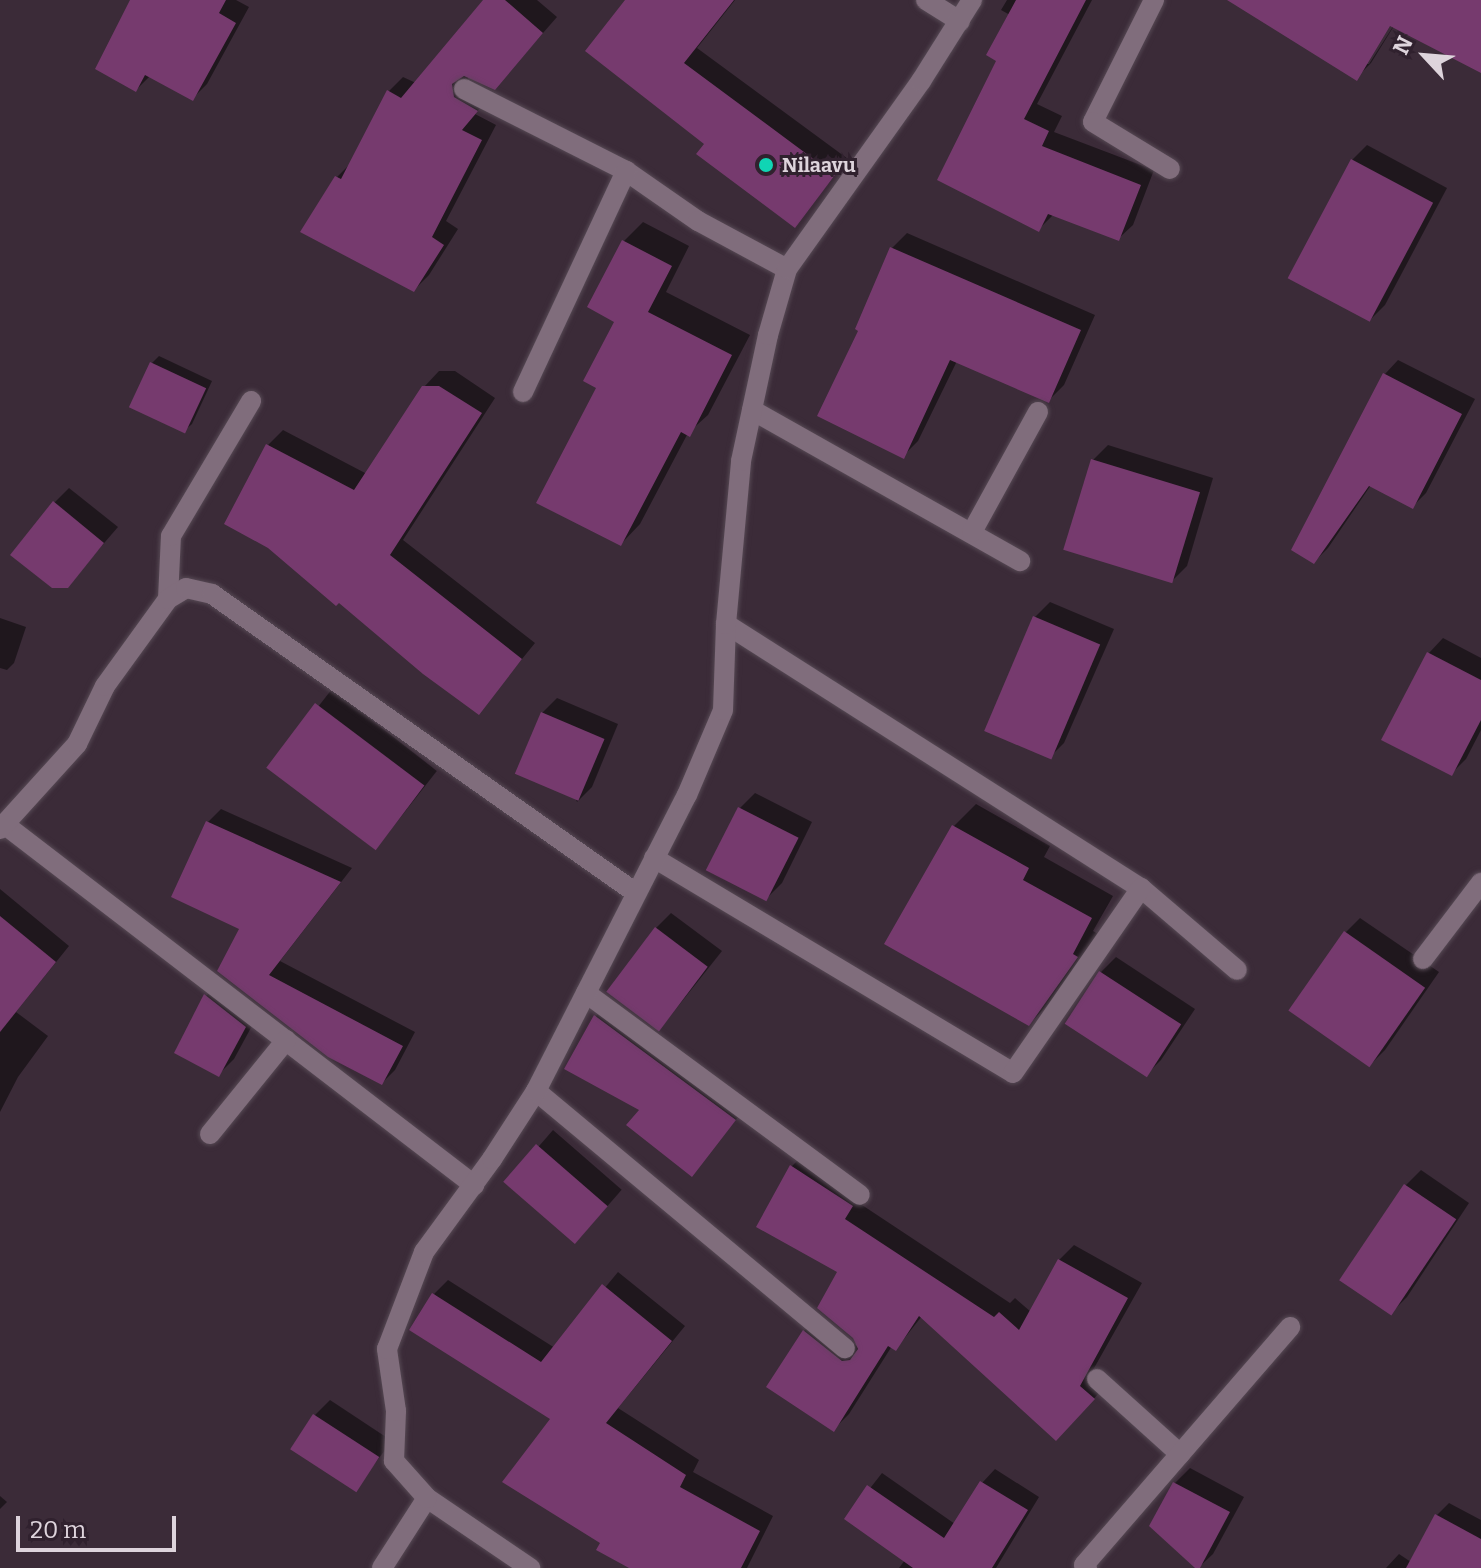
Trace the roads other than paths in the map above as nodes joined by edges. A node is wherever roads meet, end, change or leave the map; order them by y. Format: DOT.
graph roads {
  1 [pos="926,0"];
  2 [pos="972,0"];
  3 [pos="1154,0"];
  4 [pos="960,21"];
  5 [pos="464,89"];
  6 [pos="1170,169"];
  7 [pos="626,171"];
  8 [pos="787,269"];
  9 [pos="523,392"];
  10 [pos="251,401"];
  11 [pos="752,410"];
  12 [pos="1038,412"];
  13 [pos="972,532"];
  14 [pos="1020,561"];
  15 [pos="168,599"];
  16 [pos="726,624"];
  17 [pos="2,827"];
  18 [pos="654,858"];
  19 [pos="1481,883"];
  20 [pos="1141,888"];
  21 [pos="636,893"];
  22 [pos="1423,959"];
  23 [pos="1237,970"];
  24 [pos="586,993"];
  25 [pos="286,1040"];
  26 [pos="536,1091"];
  27 [pos="210,1134"];
  28 [pos="474,1185"];
  29 [pos="860,1195"];
  30 [pos="1290,1327"];
  31 [pos="845,1348"];
  32 [pos="1097,1379"];
  33 [pos="1180,1454"];
  34 [pos="427,1498"];
  35 [pos="382,1568"];
  36 [pos="530,1568"];
  37 [pos="1087,1568"];
  1 -- 4 [label="street"];
  2 -- 4 [label="street"];
  3 -- 6 [label="street"];
  4 -- 8 [label="street"];
  5 -- 7 [label="street"];
  7 -- 8 [label="street"];
  7 -- 9 [label="street"];
  8 -- 11 [label="street"];
  10 -- 15 [label="street"];
  11 -- 13 [label="street"];
  11 -- 16 [label="street"];
  12 -- 13 [label="street"];
  13 -- 14 [label="street"];
  15 -- 17 [label="street"];
  15 -- 21 [label="street"];
  16 -- 18 [label="street"];
  16 -- 20 [label="street"];
  17 -- 25 [label="street"];
  18 -- 20 [label="street"];
  18 -- 21 [label="street"];
  19 -- 22 [label="street"];
  20 -- 23 [label="street"];
  21 -- 24 [label="street"];
  24 -- 26 [label="street"];
  24 -- 29 [label="street"];
  25 -- 27 [label="street"];
  25 -- 28 [label="street"];
  26 -- 28 [label="street"];
  26 -- 31 [label="street"];
  28 -- 34 [label="street"];
  30 -- 33 [label="street"];
  32 -- 33 [label="street"];
  33 -- 37 [label="street"];
  34 -- 35 [label="street"];
  34 -- 36 [label="street"];
}
